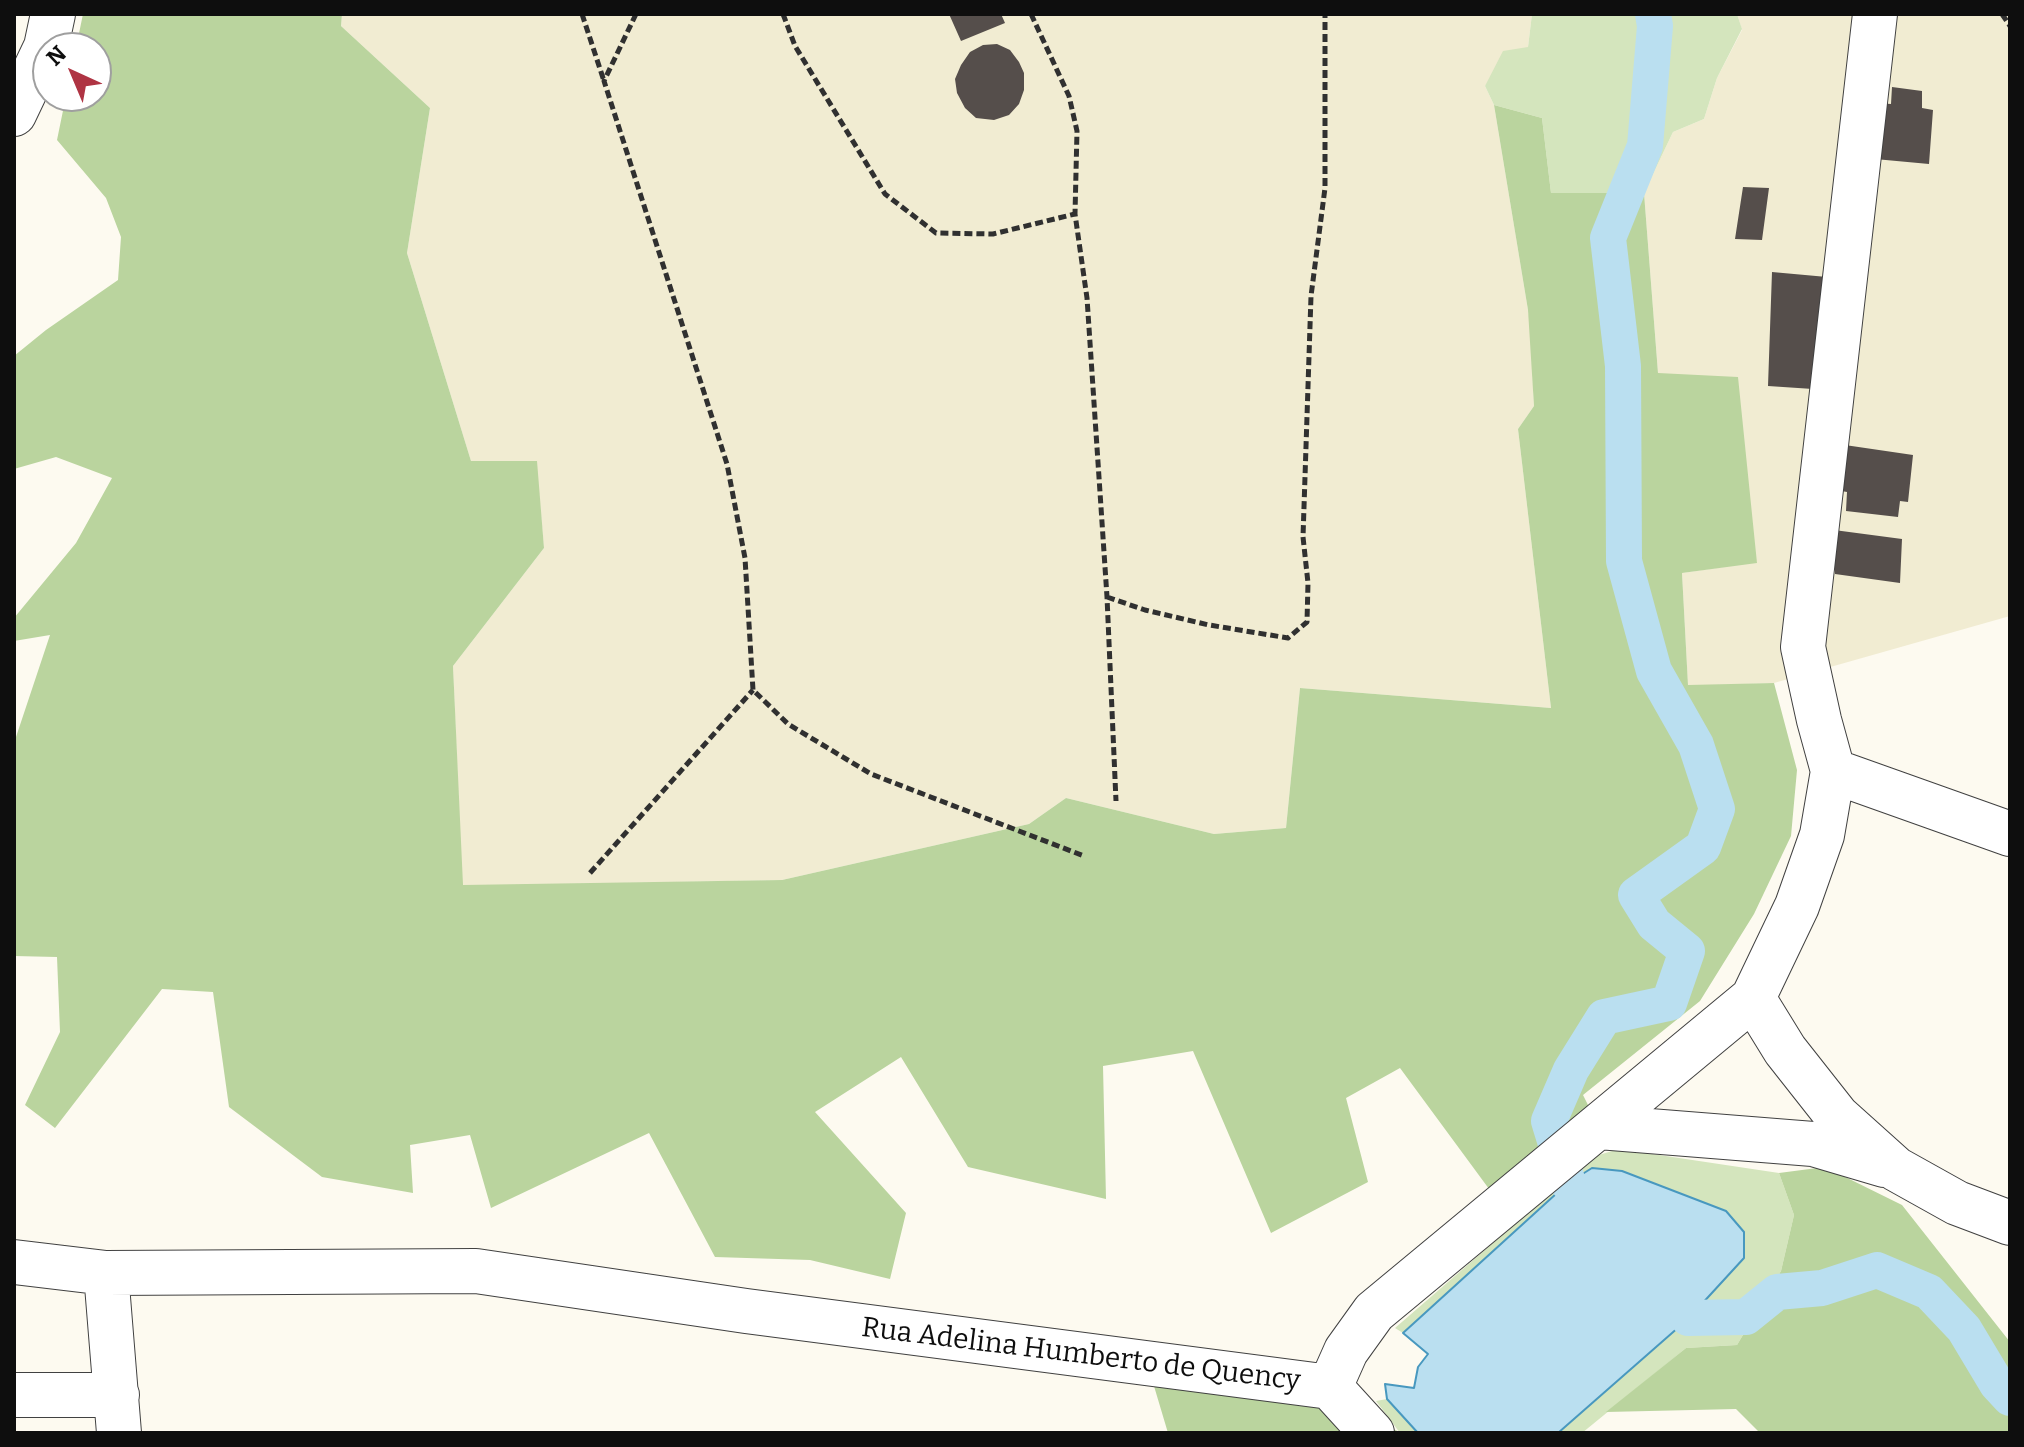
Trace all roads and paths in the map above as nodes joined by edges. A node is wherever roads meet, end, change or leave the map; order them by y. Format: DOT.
graph roads {
  1 [pos="53,14"];
  2 [pos="582,14"];
  3 [pos="636,14"];
  4 [pos="783,14"];
  5 [pos="1031,14"];
  6 [pos="1325,14"];
  7 [pos="1875,14"];
  8 [pos="2002,14"];
  9 [pos="2010,26"];
  10 [pos="604,81"];
  11 [pos="14,114"];
  12 [pos="1075,214"];
  13 [pos="1107,597"];
  14 [pos="753,690"];
  15 [pos="1833,771"];
  16 [pos="1116,801"];
  17 [pos="2010,834"];
  18 [pos="1084,856"];
  19 [pos="590,873"];
  20 [pos="1753,998"];
  21 [pos="1572,1149"];
  22 [pos="1896,1169"];
  23 [pos="2010,1223"];
  24 [pos="14,1262"];
  25 [pos="106,1273"];
  26 [pos="1330,1387"];
  27 [pos="14,1395"];
  28 [pos="118,1414"];
  29 [pos="1372,1433"];
  1 -- 11 [label="street"];
  2 -- 10 [label="path"];
  3 -- 10 [label="path"];
  4 -- 12 [label="path"];
  5 -- 12 [label="path"];
  6 -- 13 [label="path"];
  7 -- 15 [label="street"];
  8 -- 9 [label="path"];
  10 -- 14 [label="path"];
  12 -- 13 [label="path"];
  13 -- 16 [label="path"];
  14 -- 18 [label="path"];
  14 -- 19 [label="path"];
  15 -- 17 [label="street"];
  15 -- 20 [label="street, Rua Adelina Humberto de Quency"];
  20 -- 21 [label="street, Rua Adelina Humberto de Quency"];
  20 -- 22 [label="street"];
  21 -- 22 [label="street"];
  21 -- 26 [label="street, Rua Adelina Humberto de Quency"];
  22 -- 23 [label="street"];
  24 -- 25 [label="street, Rua Adelina Humberto de Quency"];
  25 -- 26 [label="street, Rua Adelina Humberto de Quency"];
  25 -- 28 [label="street"];
  26 -- 29 [label="street"];
  27 -- 28 [label="street"];
}
